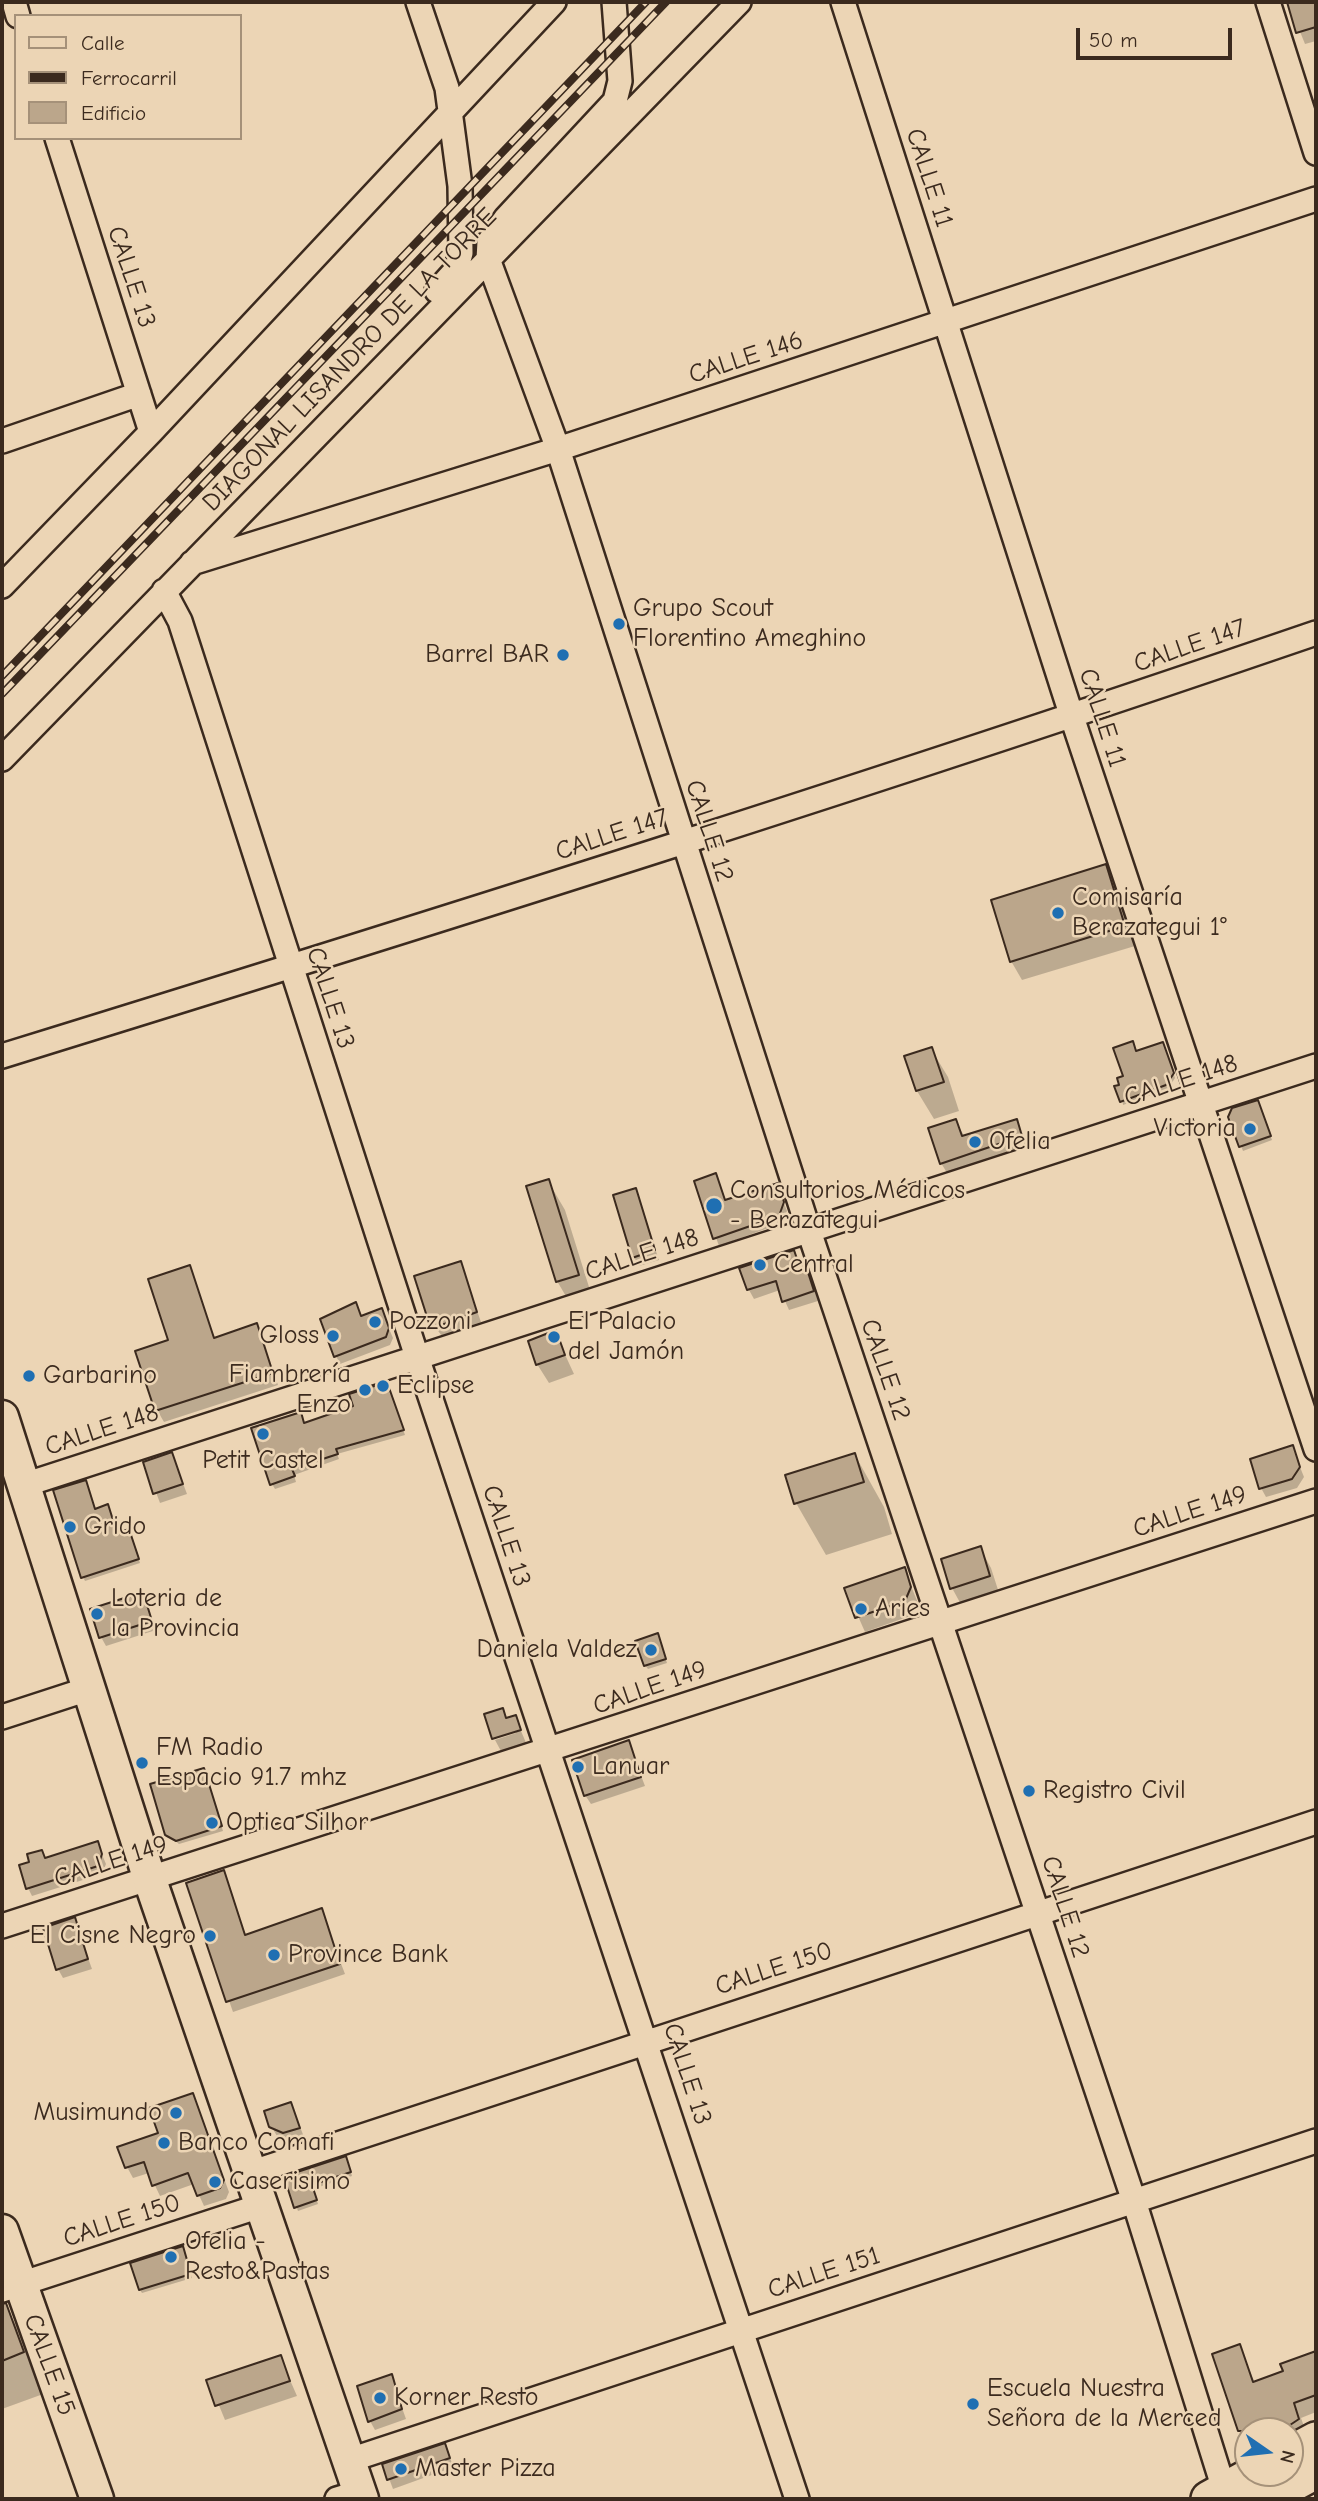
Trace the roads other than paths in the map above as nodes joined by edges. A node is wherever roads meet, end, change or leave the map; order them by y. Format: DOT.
graph roads {
  1 [pos="418,2"];
  2 [pos="554,2"];
  3 [pos="614,2"];
  4 [pos="739,2"];
  5 [pos="843,2"];
  6 [pos="1268,2"];
  7 [pos="450,112"];
  8 [pos="58,140"];
  9 [pos="1316,153"];
  10 [pos="1316,199"];
  11 [pos="488,259"];
  12 [pos="946,323"];
  13 [pos="139,394"];
  14 [pos="151,432"];
  15 [pos="2,440"];
  16 [pos="558,449"];
  17 [pos="192,563"];
  18 [pos="2,586"];
  19 [pos="164,591"];
  20 [pos="1316,633"];
  21 [pos="1072,717"];
  22 [pos="2,759"];
  23 [pos="683,842"];
  24 [pos="291,967"];
  25 [pos="2,1056"];
  26 [pos="1316,1066"];
  27 [pos="1200,1104"];
  28 [pos="809,1231"];
  29 [pos="417,1357"];
  30 [pos="2,1417"];
  31 [pos="1316,1449"];
  32 [pos="24,1485"];
  33 [pos="1316,1501"];
  34 [pos="940,1620"];
  35 [pos="88,1689"];
  36 [pos="2,1717"];
  37 [pos="548,1752"];
  38 [pos="1316,1822"];
  39 [pos="150,1880"];
  40 [pos="1037,1912"];
  41 [pos="2,1926"];
  42 [pos="646,2040"];
  43 [pos="1316,2141"];
  44 [pos="250,2173"];
  45 [pos="1134,2201"];
  46 [pos="260,2206"];
  47 [pos="2,2231"];
  48 [pos="11,2287"];
  49 [pos="742,2329"];
  50 [pos="350,2460"];
  51 [pos="1316,2471"];
  52 [pos="1220,2496"];
  53 [pos="353,2497"];
  54 [pos="97,2499"];
  55 [pos="797,2499"];
  56 [pos="1264,2499"];
  1 -- 7 [label="street"];
  2 -- 7 [label="street"];
  3 -- 11 [label="street"];
  4 -- 11 [label="street, DIAGONAL LISANDRO DE LA TORRE"];
  5 -- 12 [label="street, CALLE 11"];
  6 -- 9 [label="street"];
  7 -- 14 [label="street"];
  7 -- 17 [label="street"];
  8 -- 13 [label="street, CALLE 13"];
  10 -- 12 [label="street, CALLE 146"];
  11 -- 16 [label="street, CALLE 12"];
  11 -- 17 [label="street, DIAGONAL LISANDRO DE LA TORRE"];
  12 -- 16 [label="street, CALLE 146"];
  12 -- 21 [label="street, CALLE 11"];
  13 -- 14 [label="street, CALLE 13"];
  13 -- 15 [label="street"];
  14 -- 18 [label="street"];
  16 -- 17 [label="street, CALLE 146"];
  16 -- 23 [label="street, CALLE 12"];
  17 -- 19 [label="street, DIAGONAL LISANDRO DE LA TORRE"];
  19 -- 22 [label="street, DIAGONAL LISANDRO DE LA TORRE"];
  19 -- 24 [label="street, CALLE 13"];
  20 -- 21 [label="street, CALLE 147"];
  21 -- 23 [label="street, CALLE 147"];
  21 -- 27 [label="street, CALLE 11"];
  23 -- 24 [label="street, CALLE 147"];
  23 -- 28 [label="street, CALLE 12"];
  24 -- 25 [label="street, CALLE 147"];
  24 -- 29 [label="street, CALLE 13"];
  26 -- 27 [label="street, CALLE 148"];
  27 -- 28 [label="street, CALLE 148"];
  27 -- 31 [label="street, CALLE 11"];
  28 -- 29 [label="street, CALLE 148"];
  28 -- 34 [label="street, CALLE 12"];
  29 -- 32 [label="street, CALLE 148"];
  29 -- 37 [label="street, CALLE 13"];
  30 -- 32 [label="main road"];
  32 -- 35 [label="main road"];
  33 -- 34 [label="street, CALLE 149"];
  34 -- 37 [label="street, CALLE 149"];
  34 -- 40 [label="street, CALLE 12"];
  35 -- 36 [label="street"];
  35 -- 39 [label="main road"];
  37 -- 39 [label="street, CALLE 149"];
  37 -- 42 [label="street, CALLE 13"];
  38 -- 40 [label="street, CALLE 150"];
  39 -- 41 [label="street, CALLE 149"];
  39 -- 44 [label="main road"];
  40 -- 42 [label="street, CALLE 150"];
  40 -- 45 [label="street, CALLE 12"];
  42 -- 44 [label="street, CALLE 150"];
  42 -- 49 [label="street, CALLE 13"];
  43 -- 45 [label="street, CALLE 151"];
  44 -- 46 [label="main road"];
  45 -- 49 [label="street, CALLE 151"];
  45 -- 52 [label="street, CALLE 12"];
  46 -- 48 [label="street, CALLE 150"];
  46 -- 50 [label="main road"];
  47 -- 48 [label="main road, CALLE 15"];
  48 -- 54 [label="main road, CALLE 15"];
  49 -- 50 [label="street, CALLE 151"];
  49 -- 55 [label="street, CALLE 13"];
  50 -- 53 [label="main road"];
  51 -- 56 [label="main road"];
}
